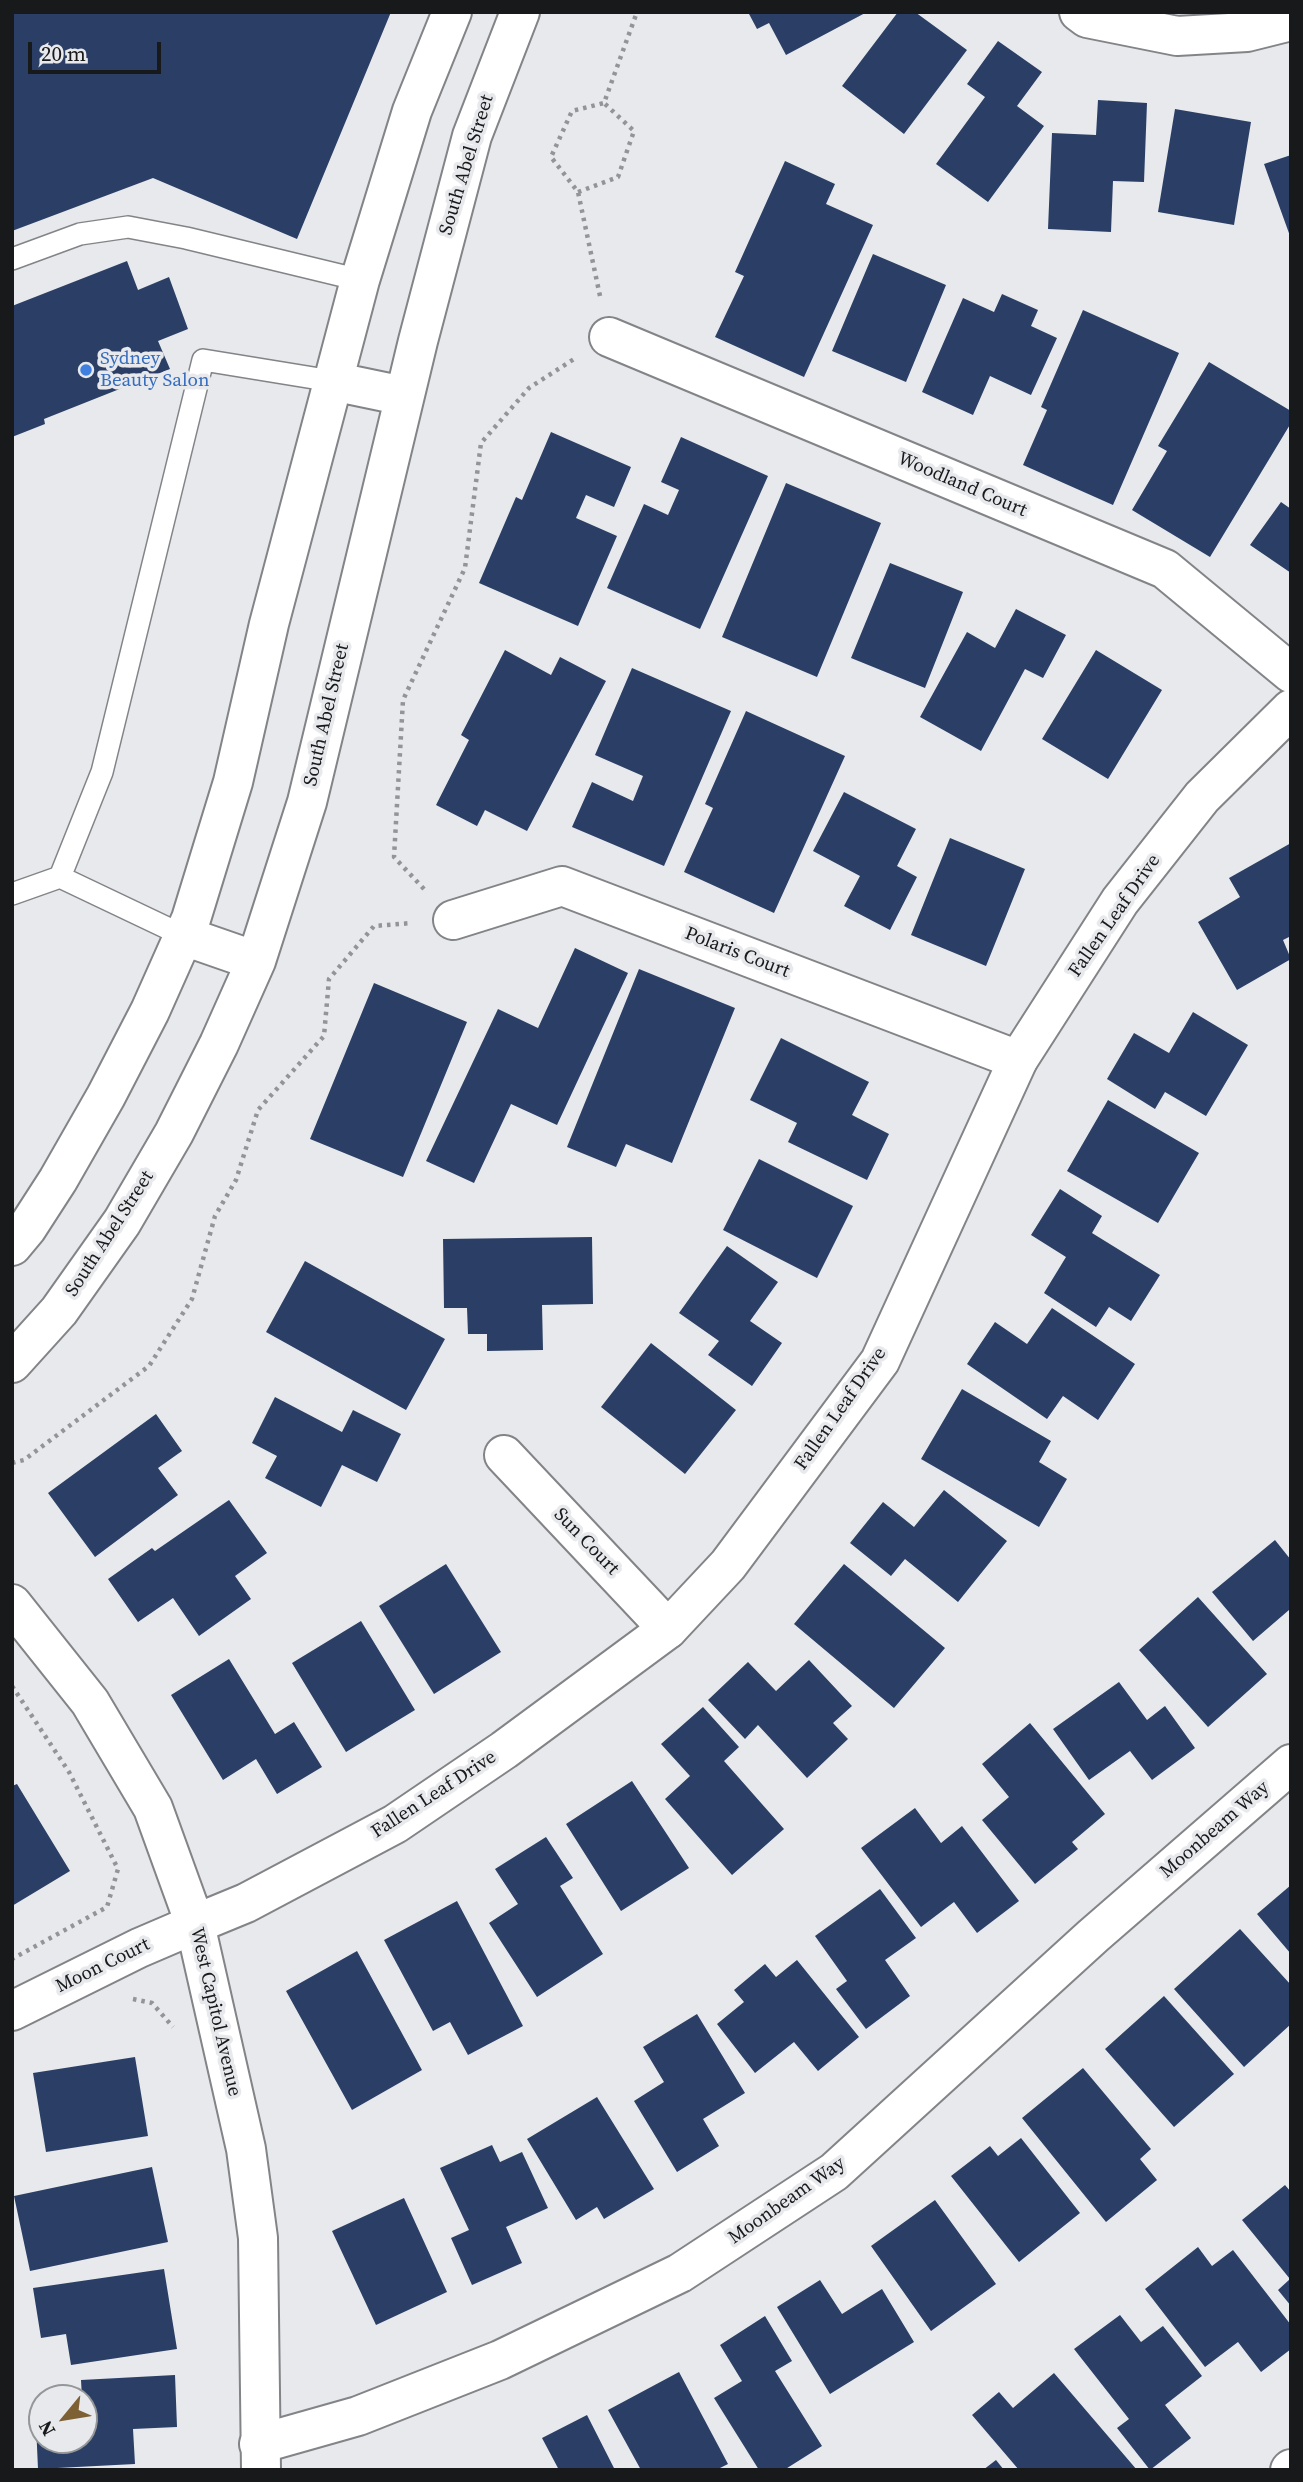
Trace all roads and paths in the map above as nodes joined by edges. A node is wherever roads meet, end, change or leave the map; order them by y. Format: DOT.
graph roads {
  1 [pos="452,12"];
  2 [pos="520,12"];
  3 [pos="637,12"];
  4 [pos="1079,12"];
  5 [pos="1291,21"];
  6 [pos="604,103"];
  7 [pos="578,192"];
  8 [pos="12,259"];
  9 [pos="360,280"];
  10 [pos="609,337"];
  11 [pos="332,381"];
  12 [pos="404,396"];
  13 [pos="1291,673"];
  14 [pos="1291,709"];
  15 [pos="60,877"];
  16 [pos="12,894"];
  17 [pos="453,919"];
  18 [pos="184,936"];
  19 [pos="256,961"];
  20 [pos="1018,1060"];
  21 [pos="12,1246"];
  22 [pos="12,1363"];
  23 [pos="504,1455"];
  24 [pos="12,1463"];
  25 [pos="12,1604"];
  26 [pos="668,1629"];
  27 [pos="12,1686"];
  28 [pos="1291,1764"];
  29 [pos="195,1924"];
  30 [pos="12,1959"];
  31 [pos="128,1998"];
  32 [pos="12,2011"];
  33 [pos="177,2031"];
  34 [pos="260,2457"];
  1 -- 9 [label="street"];
  2 -- 12 [label="street, South Abel Street"];
  3 -- 6 [label="path"];
  4 -- 5 [label="street"];
  6 -- 7 [label="path"];
  6 -- 7 [label="path"];
  7 -- 10 [label="path"];
  8 -- 9 [label="lane"];
  9 -- 11 [label="street"];
  10 -- 13 [label="street, Woodland Court"];
  10 -- 17 [label="path"];
  11 -- 12 [label="street"];
  11 -- 15 [label="lane"];
  11 -- 18 [label="street"];
  12 -- 19 [label="street, South Abel Street"];
  14 -- 20 [label="street, Fallen Leaf Drive"];
  15 -- 16 [label="lane"];
  15 -- 18 [label="lane"];
  17 -- 20 [label="street, Polaris Court"];
  17 -- 24 [label="path"];
  18 -- 19 [label="street"];
  18 -- 21 [label="street"];
  19 -- 22 [label="street, South Abel Street"];
  20 -- 26 [label="street, Fallen Leaf Drive"];
  23 -- 26 [label="street, Sun Court"];
  25 -- 29 [label="street, West Capitol Avenue"];
  26 -- 29 [label="street, Fallen Leaf Drive"];
  27 -- 30 [label="path"];
  28 -- 34 [label="street, Moonbeam Way"];
  29 -- 32 [label="street, Moon Court"];
  29 -- 34 [label="street, West Capitol Avenue"];
  31 -- 33 [label="path"];
}
